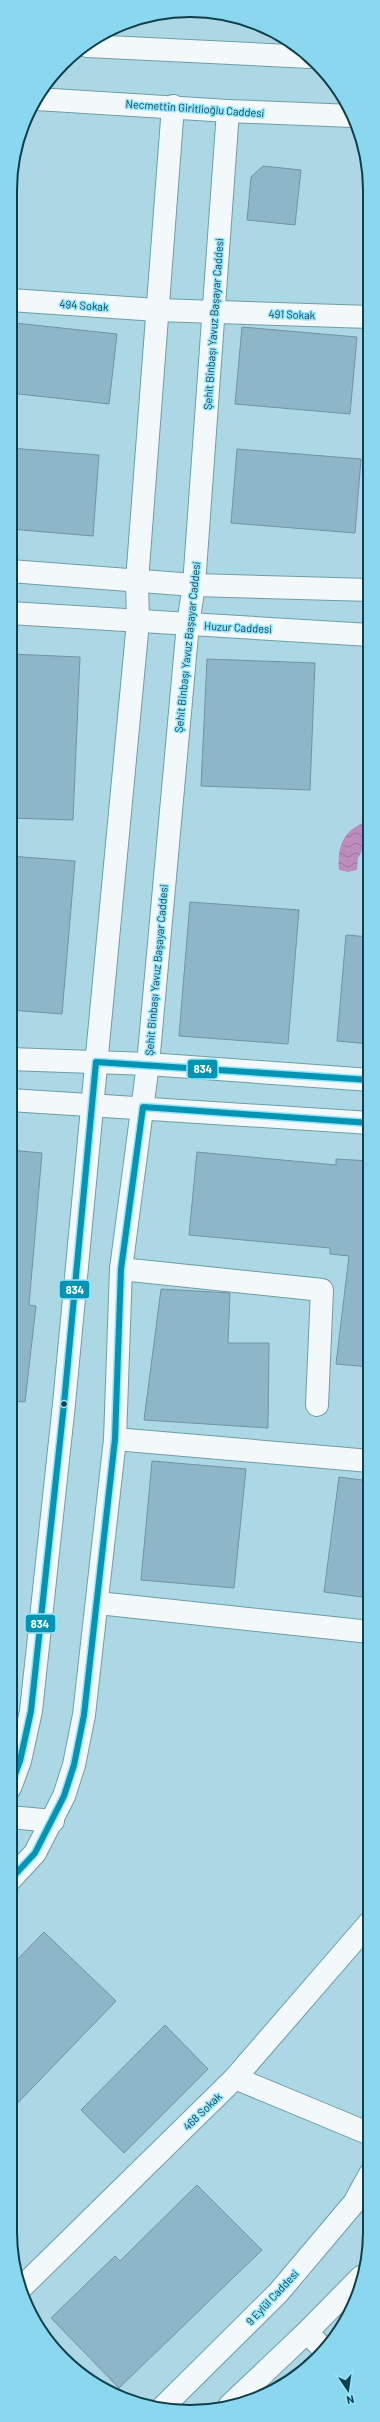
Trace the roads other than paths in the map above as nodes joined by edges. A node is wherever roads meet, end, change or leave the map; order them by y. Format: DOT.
graph roads {
  1 [pos="94,46"];
  2 [pos="299,56"];
  3 [pos="42,99"];
  4 [pos="173,106"];
  5 [pos="228,111"];
  6 [pos="346,116"];
  7 [pos="17,300"];
  8 [pos="157,310"];
  9 [pos="215,310"];
  10 [pos="363,317"];
  11 [pos="17,572"];
  12 [pos="137,582"];
  13 [pos="194,585"];
  14 [pos="363,590"];
  15 [pos="17,613"];
  16 [pos="138,622"];
  17 [pos="188,624"];
  18 [pos="363,635"];
  19 [pos="17,1059"];
  20 [pos="96,1062"];
  21 [pos="148,1064"];
  22 [pos="363,1079"];
  23 [pos="17,1100"];
  24 [pos="92,1104"];
  25 [pos="143,1106"];
  26 [pos="363,1122"];
  27 [pos="121,1269"];
  28 [pos="317,1405"];
  29 [pos="116,1439"];
  30 [pos="363,1459"];
  31 [pos="98,1603"];
  32 [pos="363,1631"];
  33 [pos="17,1769"];
  34 [pos="17,1818"];
  35 [pos="53,1821"];
  36 [pos="17,1872"];
  37 [pos="363,1930"];
  38 [pos="235,2078"];
  39 [pos="363,2131"];
  40 [pos="363,2187"];
  41 [pos="355,2283"];
  42 [pos="25,2284"];
  43 [pos="307,2332"];
  44 [pos="320,2346"];
  45 [pos="237,2398"];
  46 [pos="166,2404"];
  1 -- 2 [label="street"];
  3 -- 4 [label="street, Necmettin Giritlioğlu Caddesi"];
  4 -- 5 [label="street, Necmettin Giritlioğlu Caddesi"];
  4 -- 8 [label="street"];
  5 -- 6 [label="street, Necmettin Giritlioğlu Caddesi"];
  5 -- 9 [label="street, Şehit Binbaşı Yavuz Başayar Caddesi"];
  7 -- 8 [label="street, 494 Sokak"];
  8 -- 9 [label="street, 494 Sokak"];
  8 -- 12 [label="street"];
  9 -- 10 [label="street, 491 Sokak"];
  9 -- 13 [label="street, Şehit Binbaşı Yavuz Başayar Caddesi"];
  11 -- 12 [label="street"];
  12 -- 13 [label="street"];
  12 -- 16 [label="street"];
  13 -- 14 [label="street"];
  13 -- 17 [label="street, Şehit Binbaşı Yavuz Başayar Caddesi"];
  15 -- 16 [label="street, Huzur Caddesi"];
  16 -- 17 [label="street, Huzur Caddesi"];
  16 -- 20 [label="street"];
  17 -- 18 [label="street, Huzur Caddesi"];
  17 -- 21 [label="street, Şehit Binbaşı Yavuz Başayar Caddesi"];
  19 -- 20 [label="street"];
  20 -- 21 [label="street"];
  20 -- 24 [label="street"];
  21 -- 22 [label="street"];
  21 -- 25 [label="street, Şehit Binbaşı Yavuz Başayar Caddesi"];
  23 -- 24 [label="street"];
  24 -- 25 [label="street"];
  24 -- 33 [label="street"];
  25 -- 26 [label="street"];
  25 -- 27 [label="street, Şehit Binbaşı Yavuz Başayar Caddesi"];
  27 -- 28 [label="street"];
  27 -- 29 [label="street, Şehit Binbaşı Yavuz Başayar Caddesi"];
  29 -- 30 [label="street"];
  29 -- 31 [label="street, Şehit Binbaşı Yavuz Başayar Caddesi"];
  31 -- 32 [label="street"];
  31 -- 35 [label="street, Şehit Binbaşı Yavuz Başayar Caddesi"];
  34 -- 35 [label="street"];
  35 -- 36 [label="street, Şehit Binbaşı Yavuz Başayar Caddesi"];
  37 -- 38 [label="street, 468 Sokak"];
  38 -- 39 [label="street"];
  38 -- 42 [label="street, 468 Sokak"];
  40 -- 46 [label="street, 9 Eylül Caddesi"];
  41 -- 43 [label="street"];
  43 -- 44 [label="street"];
  43 -- 45 [label="street"];
}
